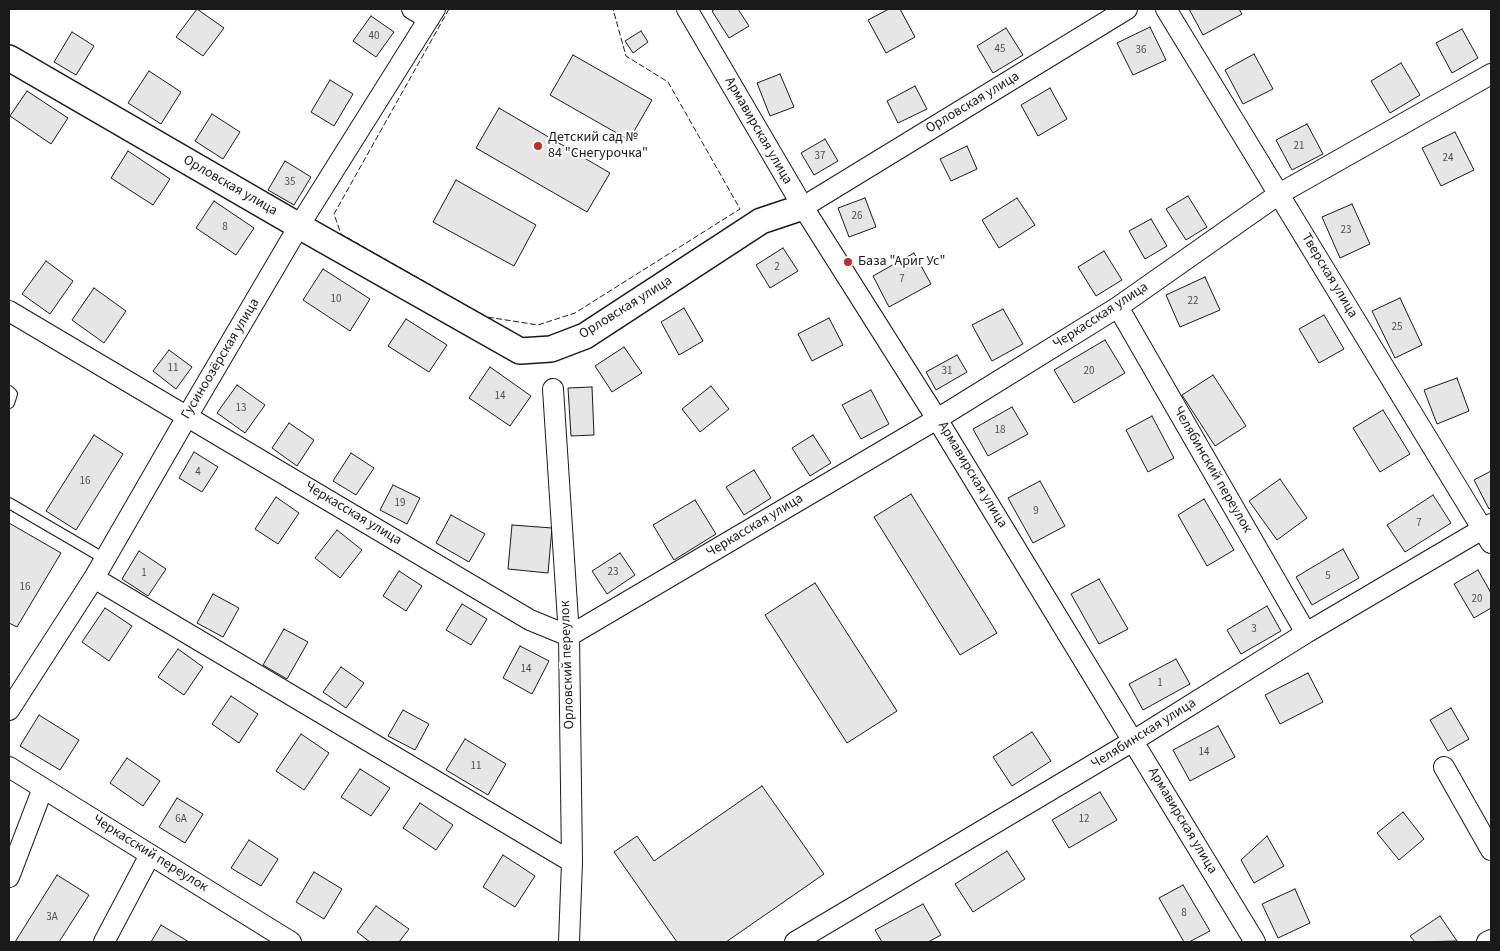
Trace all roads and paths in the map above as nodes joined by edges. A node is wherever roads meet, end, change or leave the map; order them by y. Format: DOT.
graph roads {
  1 [pos="412,9"];
  2 [pos="687,9"];
  3 [pos="1127,9"];
  4 [pos="1166,9"];
  5 [pos="432,14"];
  6 [pos="9,58"];
  7 [pos="1491,74"];
  8 [pos="1279,194"];
  9 [pos="803,208"];
  10 [pos="299,226"];
  11 [pos="1118,307"];
  12 [pos="9,311"];
  13 [pos="553,389"];
  14 [pos="9,391"];
  15 [pos="9,403"];
  16 [pos="188,416"];
  17 [pos="937,418"];
  18 [pos="9,503"];
  19 [pos="1488,532"];
  20 [pos="105,559"];
  21 [pos="94,578"];
  22 [pos="1306,633"];
  23 [pos="569,636"];
  24 [pos="9,710"];
  25 [pos="1133,741"];
  26 [pos="9,767"];
  27 [pos="1444,767"];
  28 [pos="42,788"];
  29 [pos="1491,850"];
  30 [pos="150,855"];
  31 [pos="572,862"];
  32 [pos="9,877"];
  33 [pos="267,936"];
  34 [pos="1491,940"];
  35 [pos="104,942"];
  36 [pos="291,942"];
  37 [pos="569,942"];
  38 [pos="795,942"];
  39 [pos="1254,942"];
  40 [pos="1487,942"];
  1 -- 5 [label="street"];
  2 -- 9 [label="street, Армавирская улица"];
  3 -- 9 [label="street, Орловская улица"];
  4 -- 8 [label="street, Тверская улица"];
  5 -- 10 [label="street, Гусиноозёрская улица"];
  6 -- 10 [label="street, Орловская улица"];
  7 -- 8 [label="street, Черкасская улица"];
  8 -- 11 [label="street, Черкасская улица"];
  8 -- 19 [label="street, Тверская улица"];
  9 -- 10 [label="street, Орловская улица"];
  9 -- 17 [label="street, Армавирская улица"];
  10 -- 16 [label="street, Гусиноозёрская улица"];
  11 -- 17 [label="street, Черкасская улица"];
  11 -- 22 [label="street, Челябинский переулок"];
  12 -- 16 [label="street, Черкасская улица"];
  13 -- 23 [label="street, Орловский переулок"];
  14 -- 15 [label="lane"];
  16 -- 20 [label="street, Гусиноозёрская улица"];
  16 -- 23 [label="street, Черкасская улица"];
  17 -- 23 [label="street, Черкасская улица"];
  17 -- 25 [label="street, Армавирская улица"];
  18 -- 20 [label="lane"];
  19 -- 22 [label="street, Челябинская улица"];
  20 -- 21 [label="street, Гусиноозёрская улица"];
  21 -- 24 [label="street, Гусиноозёрская улица"];
  21 -- 31 [label="street"];
  22 -- 25 [label="street, Челябинская улица"];
  23 -- 31 [label="street, Орловский переулок"];
  25 -- 38 [label="street, Челябинская улица"];
  25 -- 39 [label="street, Армавирская улица"];
  26 -- 28 [label="street, Черкасский переулок"];
  27 -- 29 [label="street"];
  28 -- 30 [label="street, Черкасский переулок"];
  28 -- 32 [label="street"];
  30 -- 33 [label="street, Черкасский переулок"];
  30 -- 35 [label="street"];
  31 -- 37 [label="street, Орловский переулок"];
  33 -- 36 [label="street, Черкасский переулок"];
  34 -- 40 [label="street"];
}
